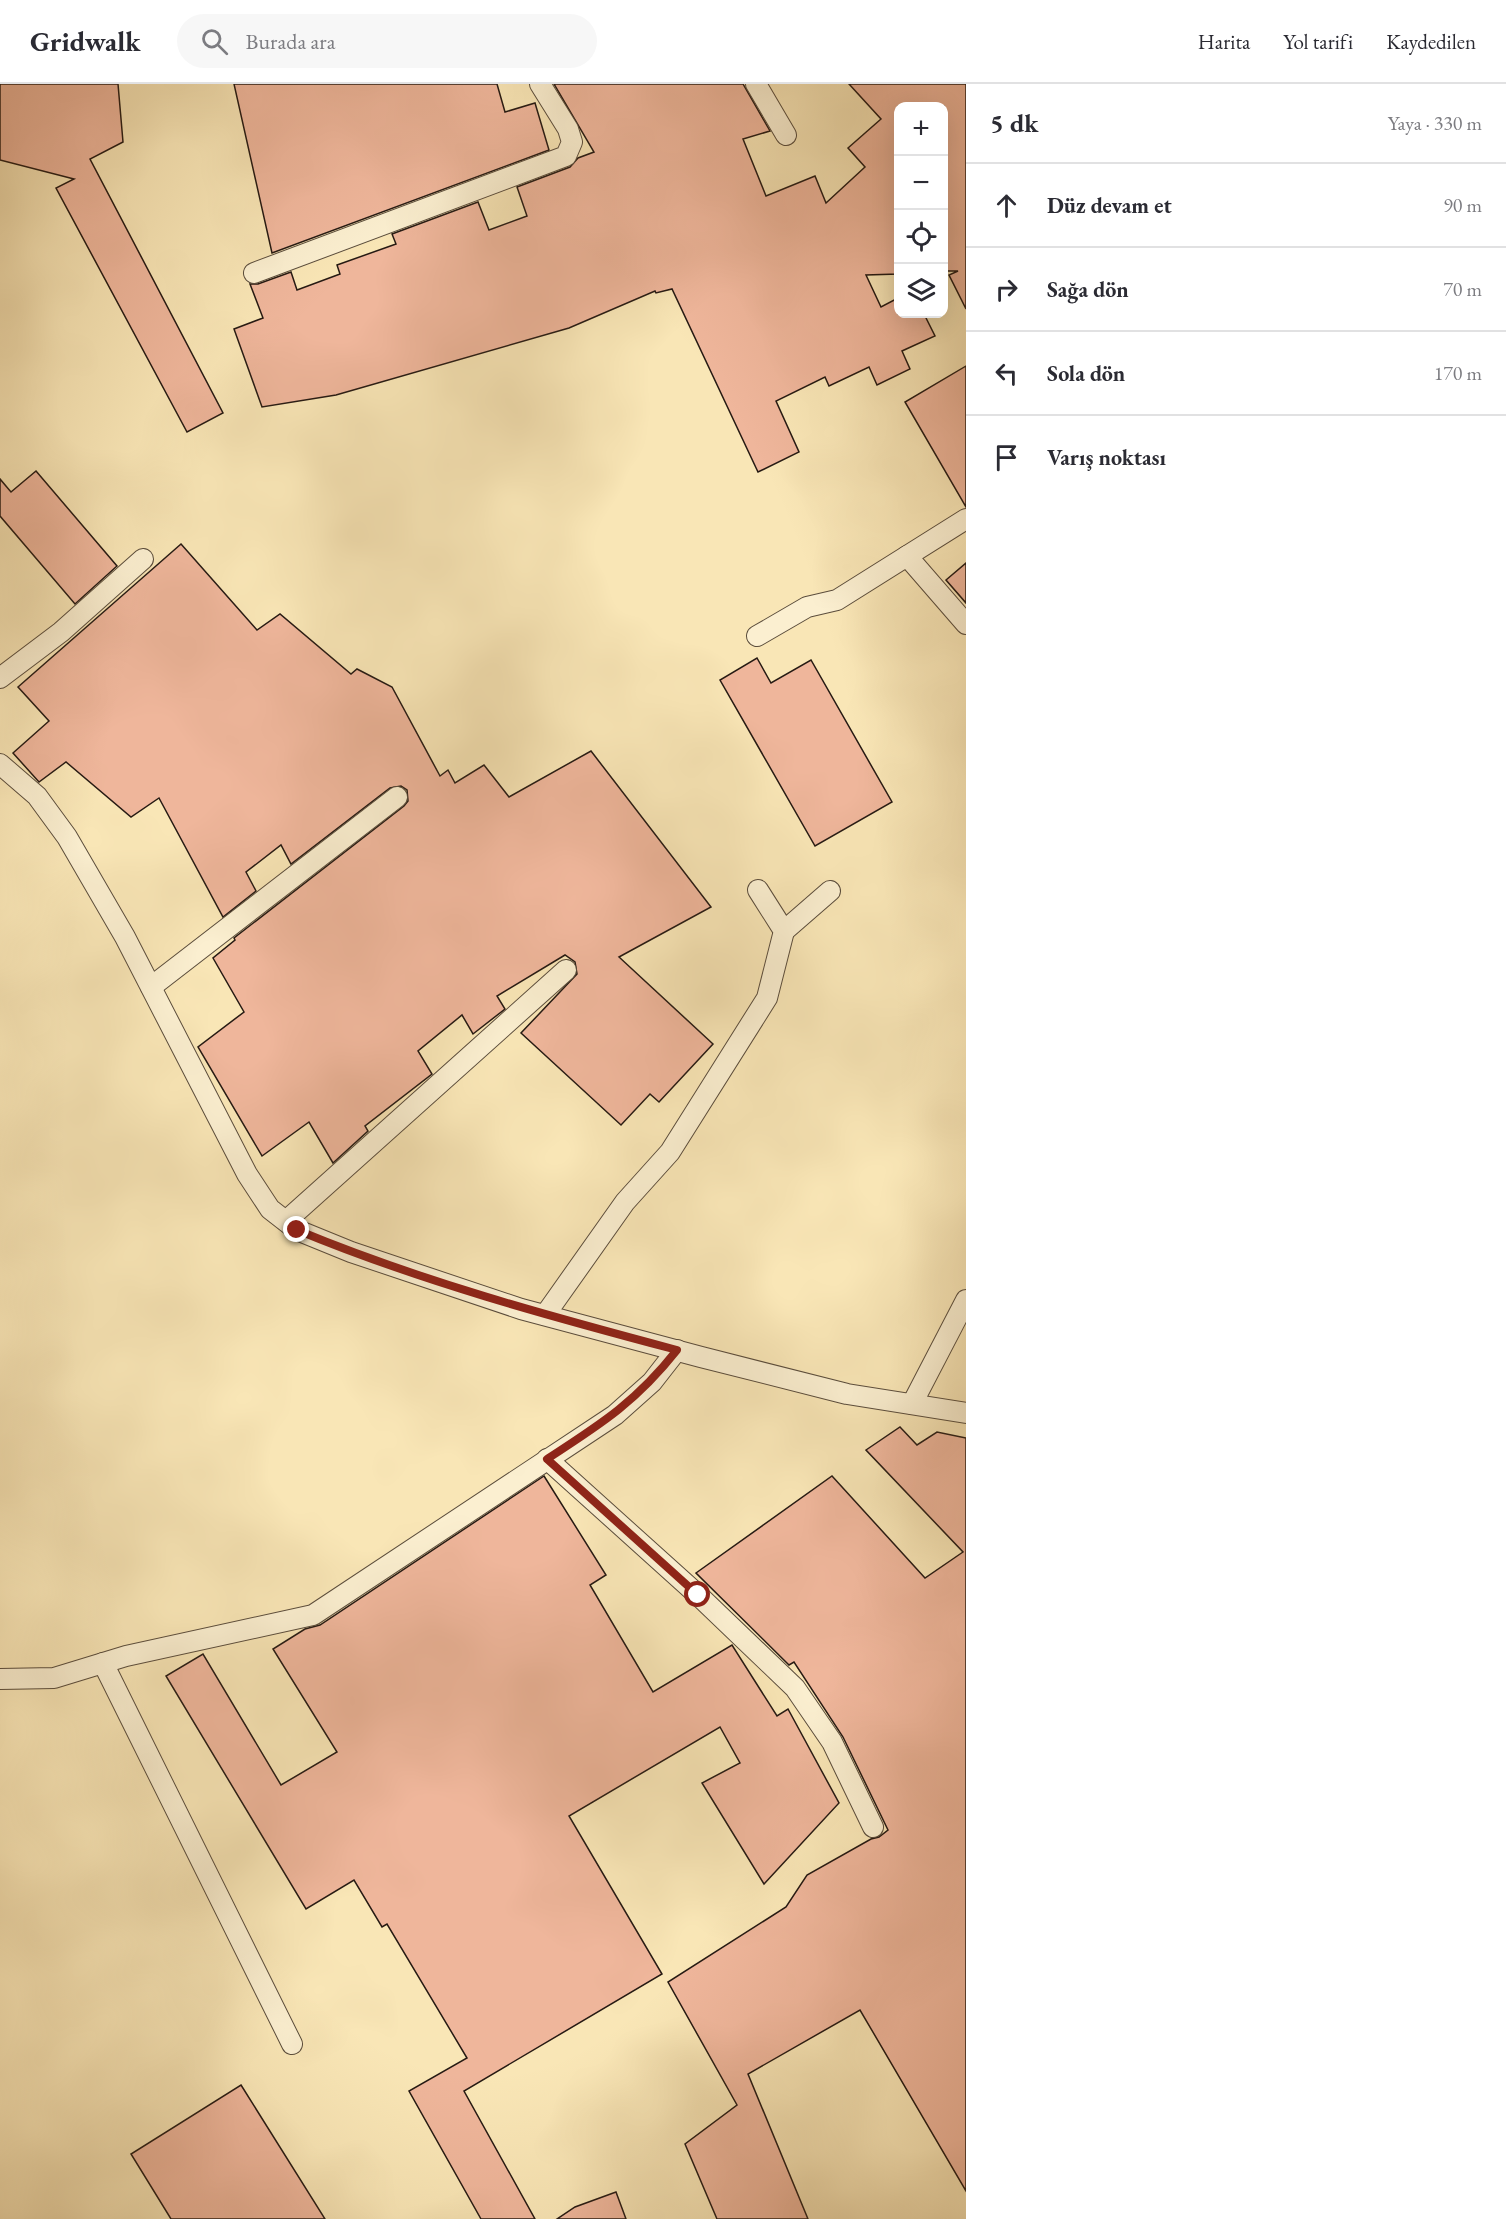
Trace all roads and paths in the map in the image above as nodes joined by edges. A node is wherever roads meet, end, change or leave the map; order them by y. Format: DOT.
graph roads {
  1 [pos="540,84"];
  2 [pos="756,84"];
  3 [pos="786,135"];
  4 [pos="254,273"];
  5 [pos="966,519"];
  6 [pos="907,556"];
  7 [pos="143,559"];
  8 [pos="966,624"];
  9 [pos="757,636"];
  10 [pos="0,678"];
  11 [pos="0,764"];
  12 [pos="397,797"];
  13 [pos="758,890"];
  14 [pos="830,891"];
  15 [pos="784,931"];
  16 [pos="566,970"];
  17 [pos="151,987"];
  18 [pos="286,1221"];
  19 [pos="966,1300"];
  20 [pos="545,1315"];
  21 [pos="677,1350"];
  22 [pos="912,1404"];
  23 [pos="966,1413"];
  24 [pos="547,1459"];
  25 [pos="103,1663"];
  26 [pos="0,1679"];
  27 [pos="873,1827"];
  28 [pos="292,2043"];
  1 -- 4 [label="street"];
  2 -- 3 [label="street"];
  5 -- 6 [label="street"];
  6 -- 8 [label="street"];
  6 -- 9 [label="street"];
  7 -- 10 [label="street"];
  11 -- 17 [label="street"];
  12 -- 17 [label="street"];
  13 -- 15 [label="street"];
  14 -- 15 [label="street"];
  15 -- 20 [label="street"];
  16 -- 18 [label="street"];
  17 -- 18 [label="street"];
  18 -- 20 [label="street"];
  19 -- 22 [label="street"];
  20 -- 21 [label="street"];
  21 -- 22 [label="street"];
  21 -- 24 [label="street"];
  22 -- 23 [label="street"];
  24 -- 25 [label="street"];
  24 -- 27 [label="street"];
  25 -- 26 [label="street"];
  25 -- 28 [label="street"];
}
